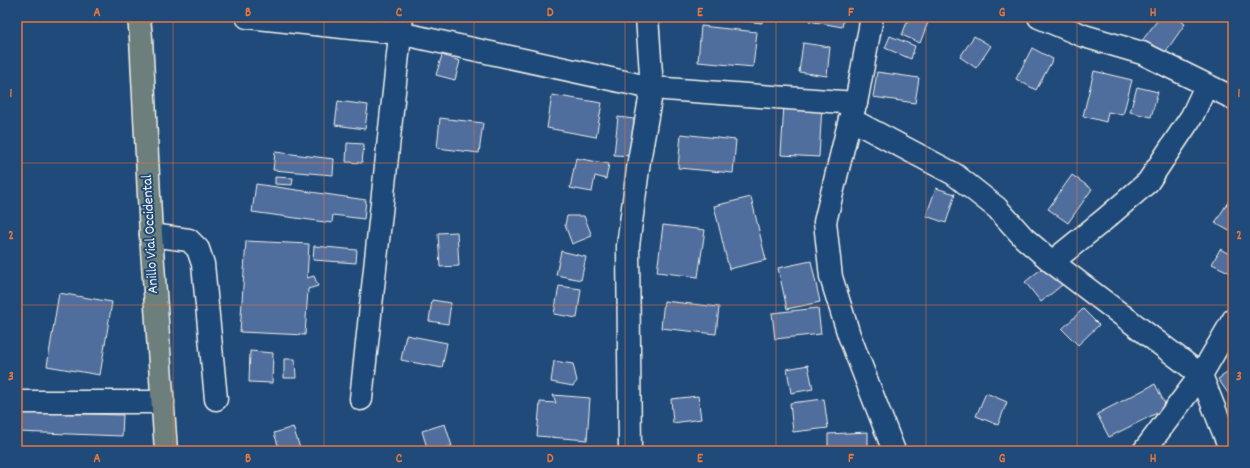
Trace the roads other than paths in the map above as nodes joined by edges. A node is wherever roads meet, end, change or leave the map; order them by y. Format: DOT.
graph roads {
  1 [pos="139,17"];
  2 [pos="247,17"];
  3 [pos="647,17"];
  4 [pos="872,17"];
  5 [pos="1039,17"];
  6 [pos="400,25"];
  7 [pos="1206,86"];
  8 [pos="652,88"];
  9 [pos="1233,98"];
  10 [pos="853,111"];
  11 [pos="151,235"];
  12 [pos="1052,262"];
  13 [pos="1233,320"];
  14 [pos="1200,375"];
  15 [pos="216,399"];
  16 [pos="362,399"];
  17 [pos="17,402"];
  18 [pos="163,402"];
  19 [pos="166,451"];
  20 [pos="630,451"];
  21 [pos="894,451"];
  22 [pos="1144,451"];
  23 [pos="1231,451"];
  1 -- 11 [label="highway, Anillo Vial Occidental"];
  2 -- 6 [label="street"];
  3 -- 8 [label="street"];
  4 -- 10 [label="street"];
  5 -- 7 [label="street"];
  6 -- 8 [label="street"];
  6 -- 16 [label="street"];
  7 -- 9 [label="street"];
  7 -- 12 [label="street"];
  8 -- 10 [label="street"];
  8 -- 20 [label="street"];
  10 -- 12 [label="street"];
  10 -- 21 [label="street"];
  11 -- 15 [label="street"];
  11 -- 18 [label="highway, Anillo Vial Occidental"];
  12 -- 14 [label="street"];
  13 -- 14 [label="street"];
  14 -- 22 [label="street"];
  14 -- 23 [label="street"];
  17 -- 18 [label="street"];
  18 -- 19 [label="highway, Anillo Vial Occidental"];
}
